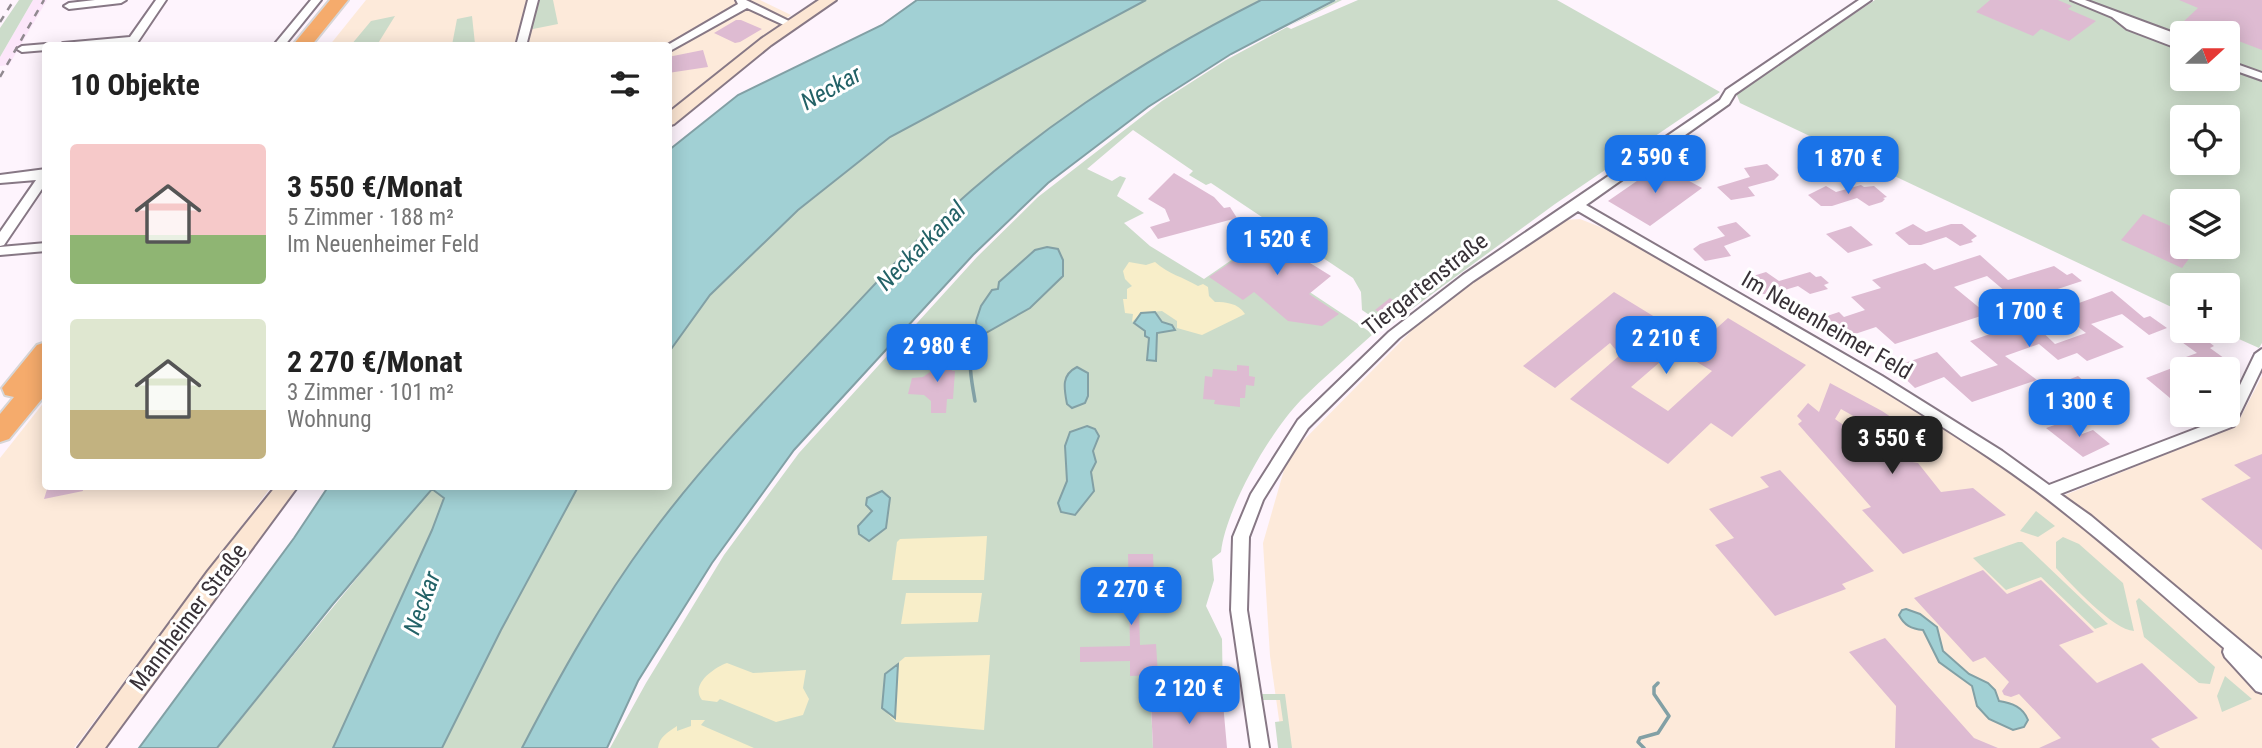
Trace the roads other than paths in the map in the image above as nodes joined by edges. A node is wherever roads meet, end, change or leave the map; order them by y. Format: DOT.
graph roads {
  1 [pos="121,0"];
  2 [pos="160,0"];
  3 [pos="316,0"];
  4 [pos="339,0"];
  5 [pos="356,0"];
  6 [pos="533,0"];
  7 [pos="829,0"];
  8 [pos="1866,0"];
  9 [pos="2076,0"];
  10 [pos="743,2"];
  11 [pos="69,5"];
  12 [pos="2116,15"];
  13 [pos="790,24"];
  14 [pos="2170,35"];
  15 [pos="132,42"];
  16 [pos="281,42"];
  17 [pos="304,42"];
  18 [pos="321,42"];
  19 [pos="522,42"];
  20 [pos="2170,42"];
  21 [pos="672,46"];
  22 [pos="42,47"];
  23 [pos="22,49"];
  24 [pos="2240,61"];
  25 [pos="2240,69"];
  26 [pos="2262,69"];
  27 [pos="2262,78"];
  28 [pos="672,118"];
  29 [pos="42,174"];
  30 [pos="0,179"];
  31 [pos="42,179"];
  32 [pos="1577,205"];
  33 [pos="0,242"];
  34 [pos="42,247"];
  35 [pos="0,251"];
  36 [pos="2262,354"];
  37 [pos="42,356"];
  38 [pos="42,381"];
  39 [pos="0,405"];
  40 [pos="0,432"];
  41 [pos="285,490"];
  42 [pos="2048,492"];
  43 [pos="2214,632"];
  44 [pos="2262,670"];
  45 [pos="2262,685"];
  46 [pos="90,748"];
  47 [pos="1260,748"];
  1 -- 11 [label="street"];
  2 -- 15 [label="street"];
  3 -- 16 [label="street"];
  4 -- 17 [label="highway"];
  5 -- 18 [label="highway"];
  6 -- 19 [label="street"];
  7 -- 13 [label="street"];
  8 -- 32 [label="street, Tiergartenstraße"];
  9 -- 12 [label="street"];
  10 -- 13 [label="street"];
  10 -- 21 [label="street"];
  12 -- 14 [label="street"];
  12 -- 20 [label="street"];
  13 -- 28 [label="street"];
  22 -- 23 [label="street"];
  24 -- 26 [label="street"];
  25 -- 27 [label="street"];
  29 -- 30 [label="street"];
  31 -- 33 [label="street"];
  32 -- 42 [label="street, Im Neuenheimer Feld"];
  32 -- 47 [label="street, Tiergartenstraße"];
  34 -- 35 [label="street"];
  36 -- 42 [label="street"];
  37 -- 39 [label="highway"];
  38 -- 40 [label="highway"];
  41 -- 46 [label="street, Mannheimer Straße"];
  42 -- 43 [label="street, Im Neuenheimer Feld"];
  43 -- 44 [label="street, Im Neuenheimer Feld"];
  43 -- 45 [label="street, Im Neuenheimer Feld"];
}
